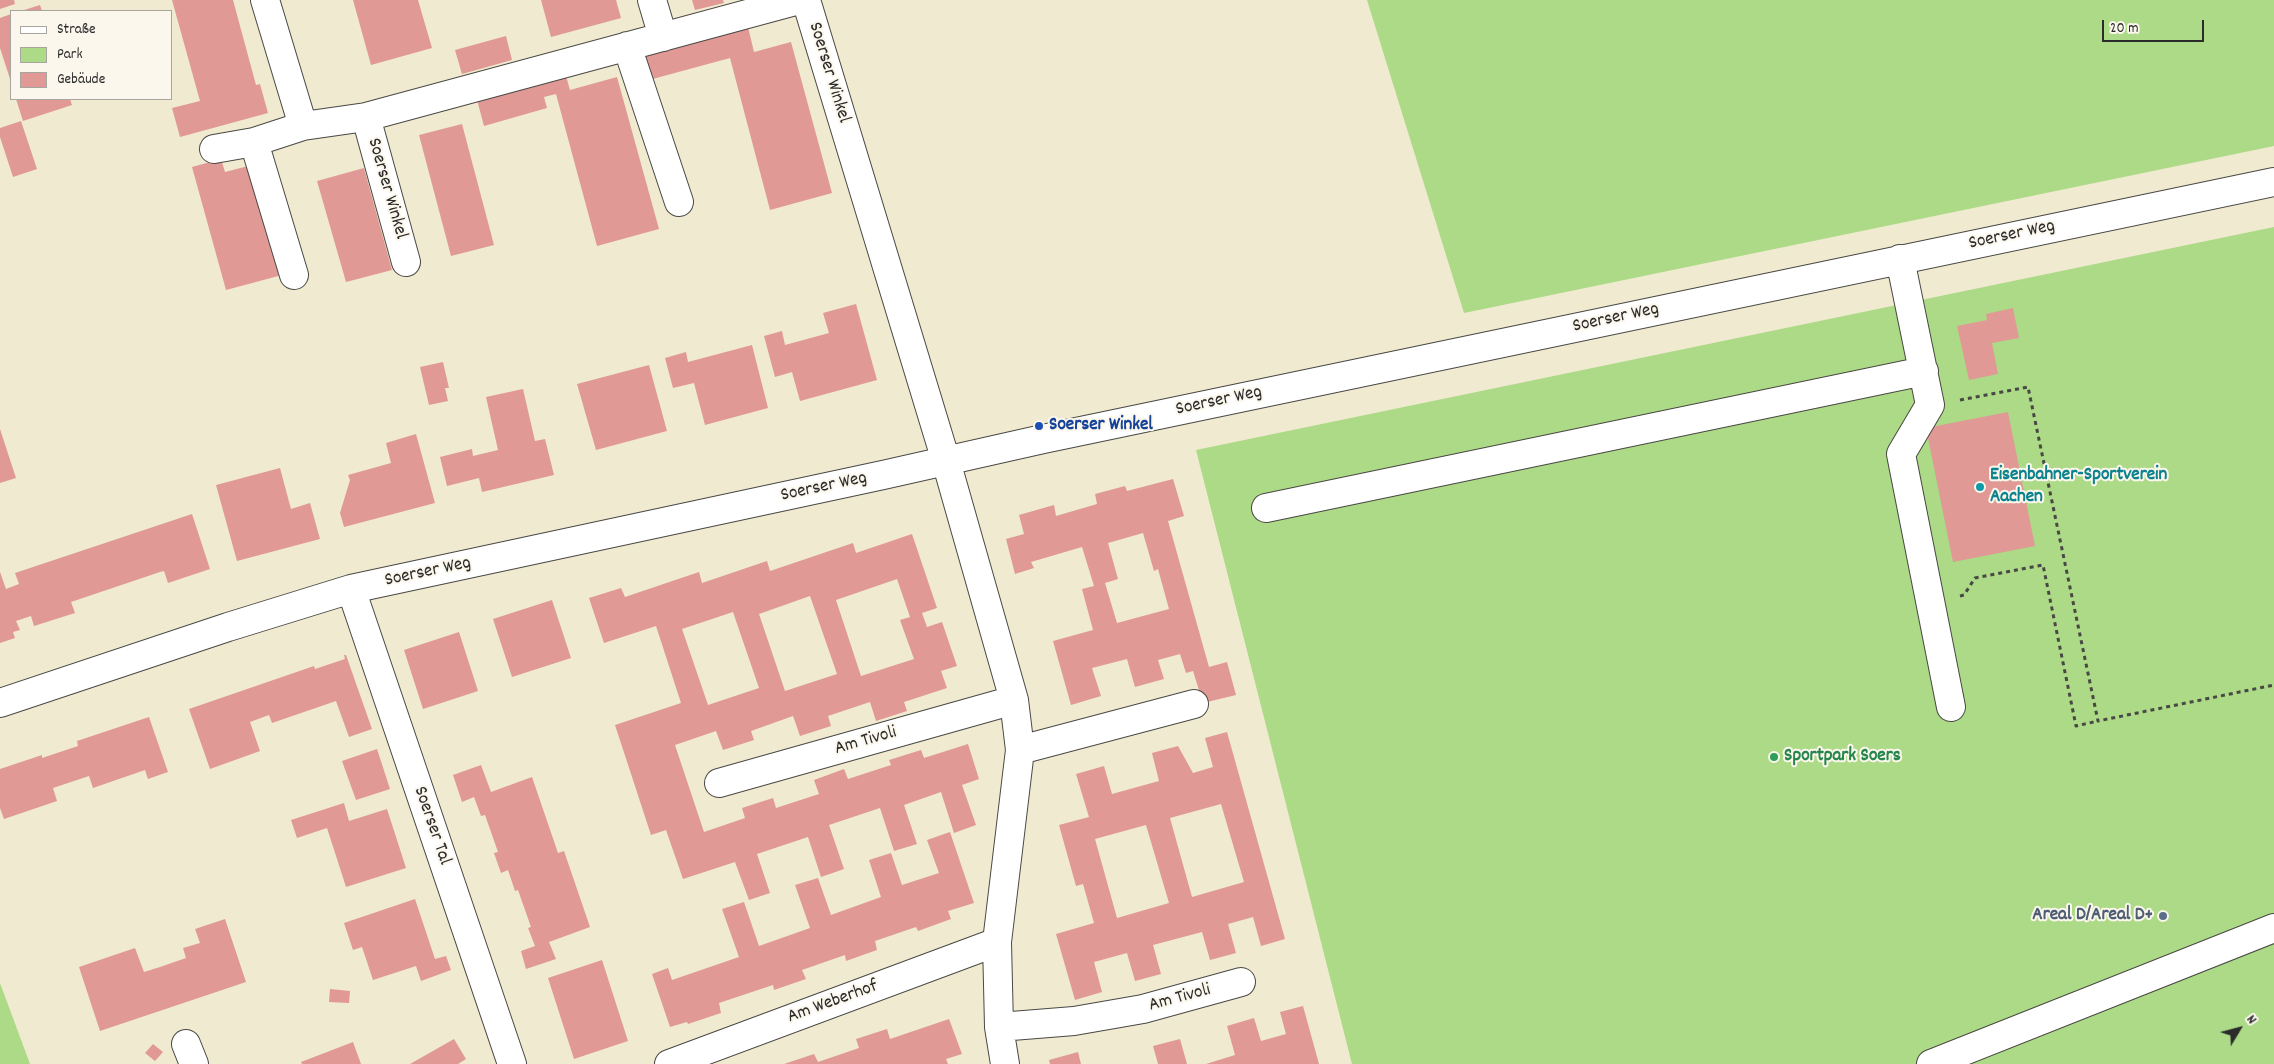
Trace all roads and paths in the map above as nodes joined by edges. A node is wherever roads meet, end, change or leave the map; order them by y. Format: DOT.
graph roads {
  1 [pos="265,0"];
  2 [pos="652,0"];
  3 [pos="800,0"];
  4 [pos="806,0"];
  5 [pos="663,37"];
  6 [pos="627,46"];
  7 [pos="366,117"];
  8 [pos="303,126"];
  9 [pos="254,142"];
  10 [pos="214,149"];
  11 [pos="2274,182"];
  12 [pos="680,202"];
  13 [pos="1900,260"];
  14 [pos="406,262"];
  15 [pos="294,275"];
  16 [pos="1924,371"];
  17 [pos="1930,405"];
  18 [pos="946,461"];
  19 [pos="1266,508"];
  20 [pos="351,589"];
  21 [pos="1930,602"];
  22 [pos="2274,684"];
  23 [pos="1014,700"];
  24 [pos="0,703"];
  25 [pos="1194,704"];
  26 [pos="1950,707"];
  27 [pos="2098,721"];
  28 [pos="1020,750"];
  29 [pos="719,783"];
  30 [pos="2274,928"];
  31 [pos="997,942"];
  32 [pos="1241,982"];
  33 [pos="999,1027"];
  34 [pos="512,1064"];
  35 [pos="669,1064"];
  36 [pos="1005,1064"];
  37 [pos="1931,1064"];
  1 -- 8 [label="street"];
  2 -- 5 [label="street"];
  3 -- 5 [label="street, Soerser Winkel"];
  4 -- 18 [label="street, Soerser Winkel"];
  5 -- 6 [label="street, Soerser Winkel"];
  6 -- 7 [label="street, Soerser Winkel"];
  6 -- 12 [label="street"];
  7 -- 8 [label="street, Soerser Winkel"];
  7 -- 14 [label="street, Soerser Winkel"];
  8 -- 9 [label="street, Soerser Winkel"];
  9 -- 10 [label="street, Soerser Winkel"];
  9 -- 15 [label="street"];
  11 -- 13 [label="street, Soerser Weg"];
  13 -- 16 [label="street"];
  13 -- 18 [label="street, Soerser Weg"];
  16 -- 17 [label="street"];
  16 -- 19 [label="street"];
  17 -- 21 [label="street"];
  17 -- 27 [label="path"];
  18 -- 20 [label="street, Soerser Weg"];
  18 -- 23 [label="street"];
  20 -- 24 [label="street, Soerser Weg"];
  20 -- 34 [label="street, Soerser Tal"];
  21 -- 26 [label="street"];
  21 -- 27 [label="path"];
  22 -- 27 [label="path"];
  23 -- 28 [label="street"];
  23 -- 29 [label="street, Am Tivoli"];
  25 -- 28 [label="street"];
  28 -- 31 [label="street"];
  30 -- 37 [label="street"];
  31 -- 33 [label="street"];
  31 -- 35 [label="street, Am Weberhof"];
  32 -- 33 [label="street, Am Tivoli"];
  33 -- 36 [label="street"];
}
